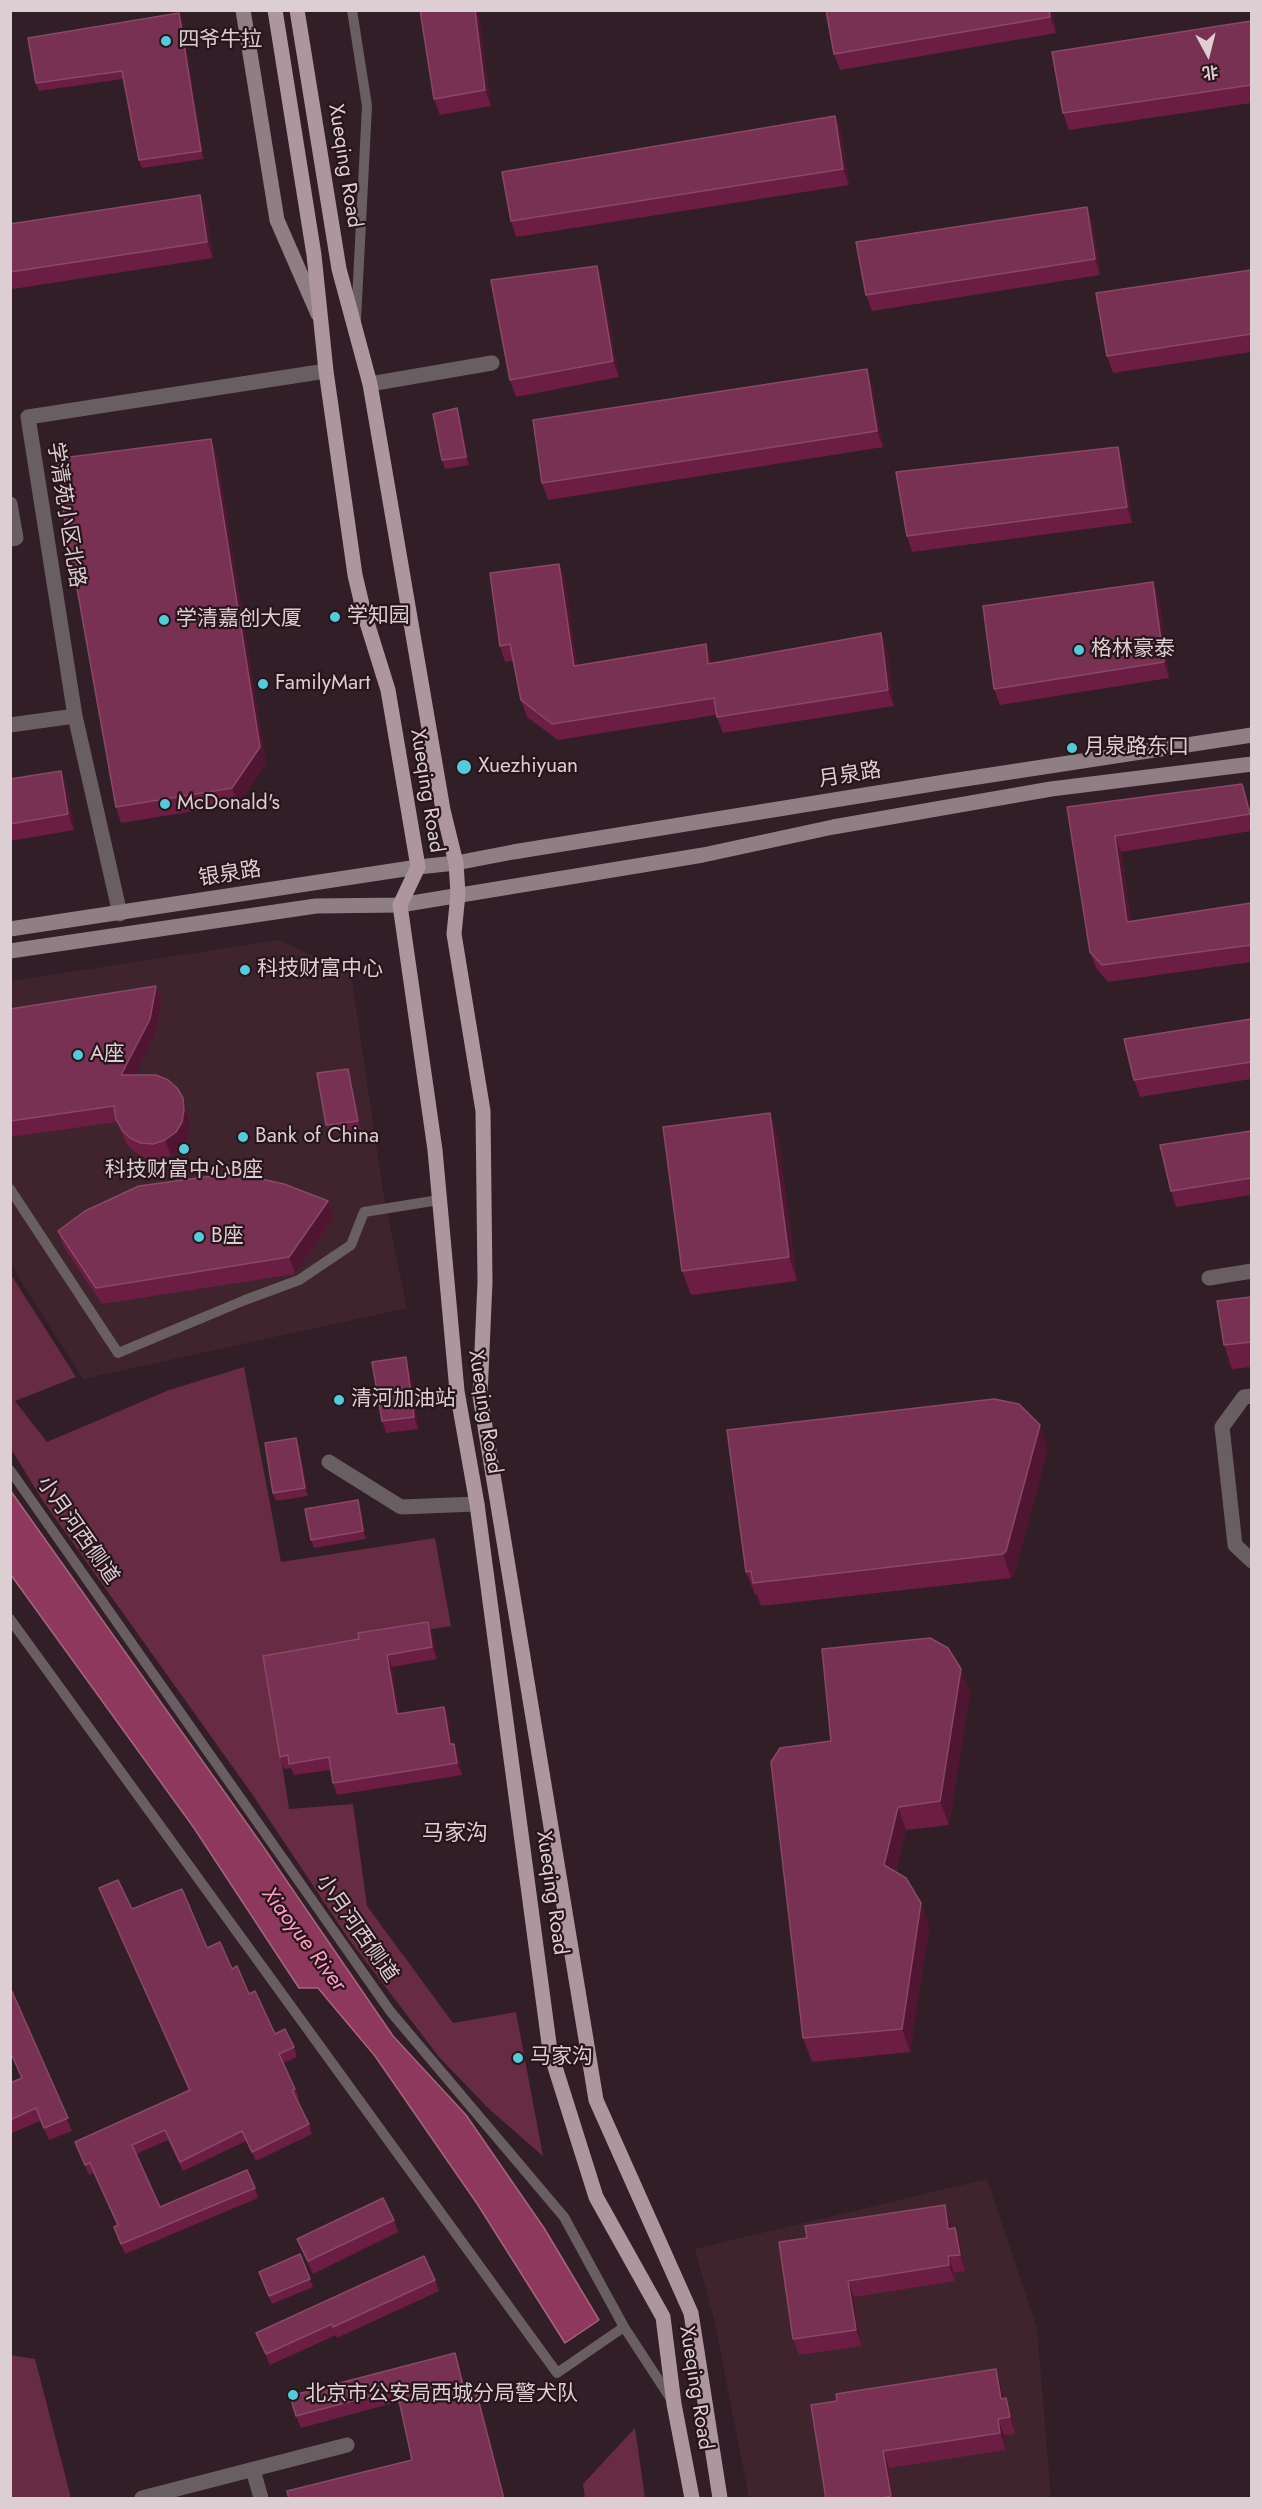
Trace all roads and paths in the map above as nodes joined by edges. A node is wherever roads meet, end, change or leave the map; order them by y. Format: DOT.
graph roads {
  1 [pos="243,10"];
  2 [pos="275,10"];
  3 [pos="297,10"];
  4 [pos="352,10"];
  5 [pos="319,316"];
  6 [pos="355,326"];
  7 [pos="492,363"];
  8 [pos="326,371"];
  9 [pos="370,384"];
  10 [pos="10,504"];
  11 [pos="10,539"];
  12 [pos="75,716"];
  13 [pos="10,725"];
  14 [pos="1251,735"];
  15 [pos="1251,764"];
  16 [pos="456,863"];
  17 [pos="418,867"];
  18 [pos="458,894"];
  19 [pos="400,905"];
  20 [pos="120,914"];
  21 [pos="10,929"];
  22 [pos="10,951"];
  23 [pos="10,1189"];
  24 [pos="439,1200"];
  25 [pos="1251,1271"];
  26 [pos="1209,1278"];
  27 [pos="1251,1396"];
  28 [pos="329,1462"];
  29 [pos="10,1470"];
  30 [pos="477,1504"];
  31 [pos="1251,1561"];
  32 [pos="10,1618"];
  33 [pos="624,2327"];
  34 [pos="674,2404"];
  35 [pos="347,2445"];
  36 [pos="253,2470"];
  37 [pos="199,2491"];
  38 [pos="142,2499"];
  39 [pos="261,2499"];
  40 [pos="692,2499"];
  41 [pos="720,2499"];
  1 -- 5 [label="main road, Xueqing Road"];
  2 -- 5 [label="main road, Xueqing Road"];
  3 -- 6 [label="main road, Xueqing Road"];
  4 -- 6 [label="lane, Xueqing Road"];
  5 -- 8 [label="main road, Xueqing Road"];
  6 -- 9 [label="main road, Xueqing Road"];
  7 -- 9 [label="street"];
  8 -- 12 [label="street, 学清苑小区北路"];
  8 -- 17 [label="main road, Xueqing Road"];
  9 -- 16 [label="main road, Xueqing Road"];
  10 -- 11 [label="street"];
  12 -- 13 [label="street"];
  12 -- 20 [label="street, 学清苑小区北路"];
  14 -- 16 [label="main road, 月泉路"];
  15 -- 18 [label="main road"];
  16 -- 17 [label="main road, 银泉路"];
  16 -- 18 [label="main road, Xueqing Road"];
  17 -- 19 [label="main road, Xueqing Road"];
  17 -- 20 [label="main road, 银泉路"];
  18 -- 19 [label="main road, 银泉路"];
  18 -- 41 [label="main road, Xueqing Road"];
  19 -- 22 [label="main road, 银泉路"];
  19 -- 24 [label="main road, Xueqing Road"];
  20 -- 21 [label="main road, 银泉路"];
  23 -- 24 [label="lane"];
  24 -- 30 [label="main road, Xueqing Road"];
  25 -- 26 [label="street"];
  27 -- 31 [label="street"];
  28 -- 30 [label="street"];
  29 -- 33 [label="lane, 小月河西侧道"];
  30 -- 34 [label="main road, Xueqing Road"];
  32 -- 33 [label="lane"];
  33 -- 34 [label="lane, 小月河西侧道"];
  34 -- 40 [label="main road, Xueqing Road"];
  35 -- 36 [label="street"];
  36 -- 37 [label="street"];
  36 -- 39 [label="street"];
  37 -- 38 [label="street"];
}
